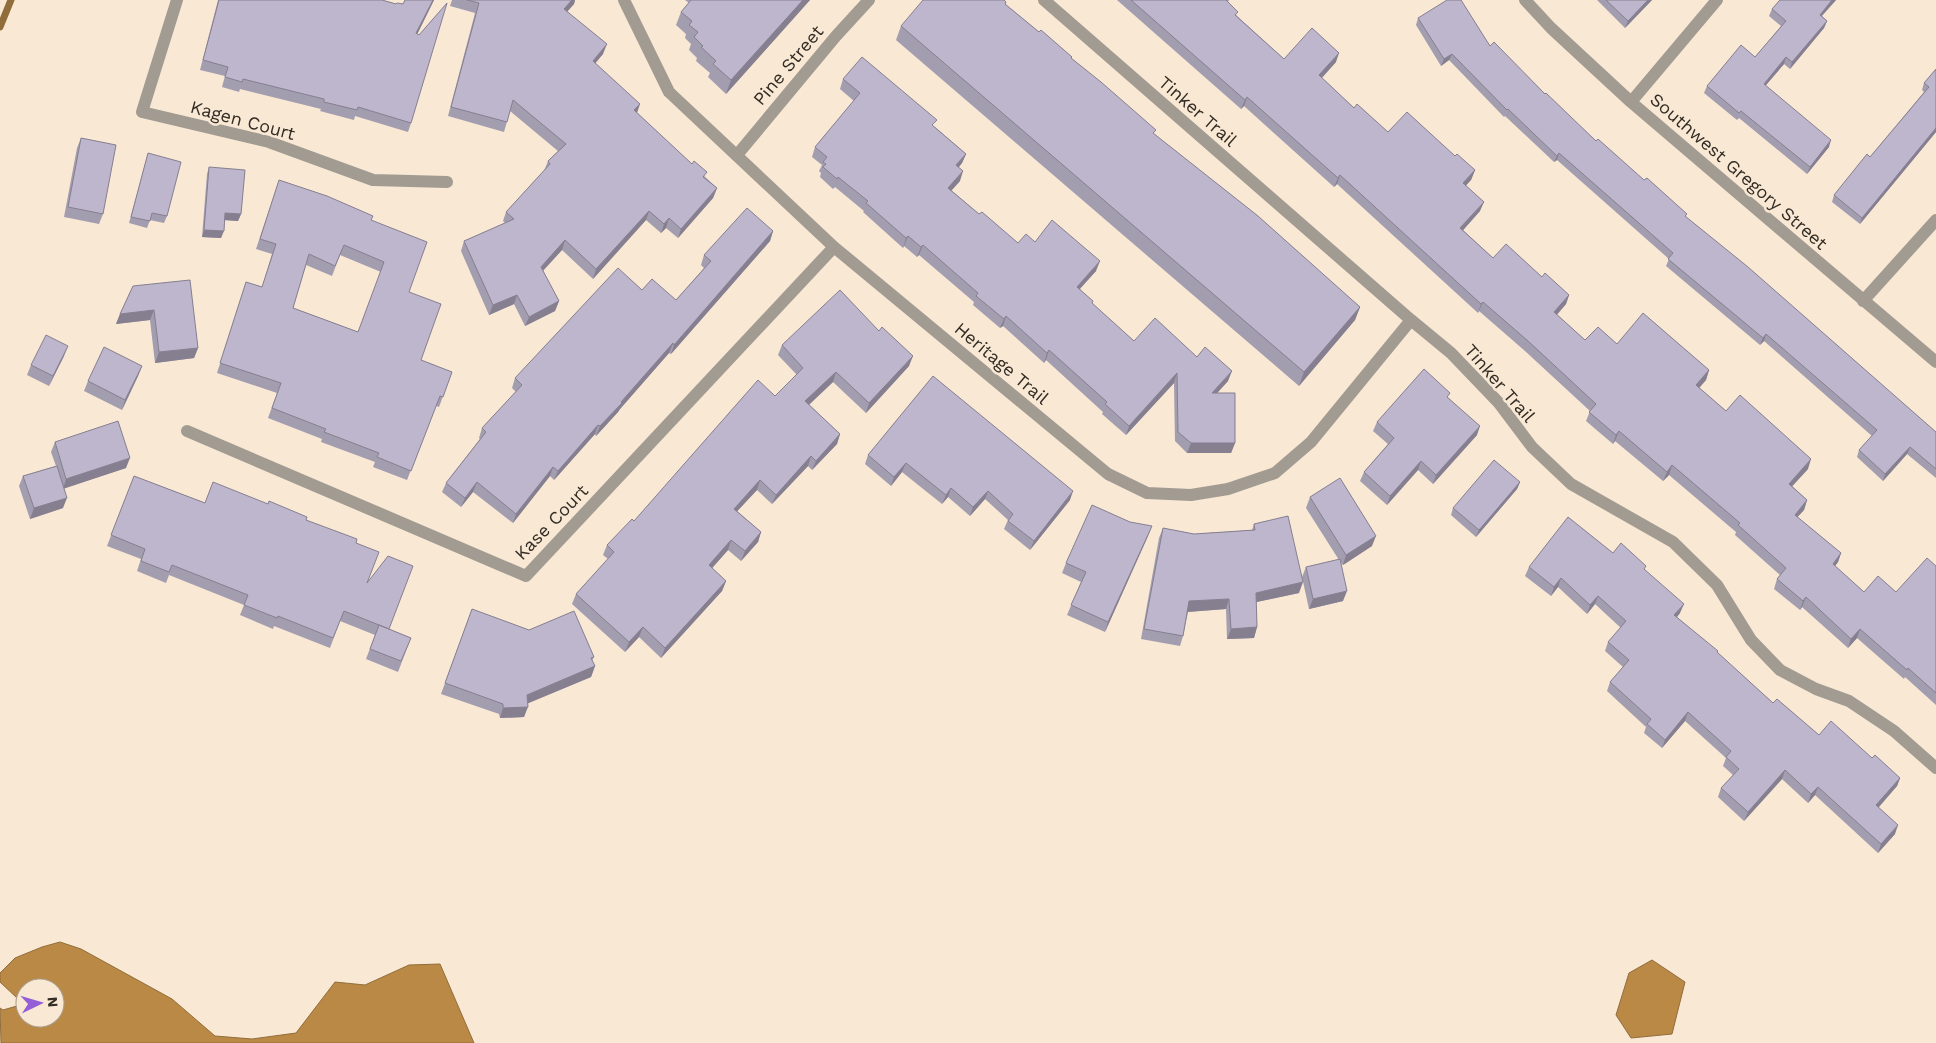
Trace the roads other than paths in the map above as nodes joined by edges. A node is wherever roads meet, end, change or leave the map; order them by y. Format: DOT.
graph roads {
  1 [pos="177,0"];
  2 [pos="624,0"];
  3 [pos="869,0"];
  4 [pos="1044,0"];
  5 [pos="1525,0"];
  6 [pos="1717,0"];
  7 [pos="1631,102"];
  8 [pos="736,154"];
  9 [pos="447,182"];
  10 [pos="1936,220"];
  11 [pos="834,247"];
  12 [pos="1863,301"];
  13 [pos="1411,320"];
  14 [pos="1936,362"];
  15 [pos="187,431"];
  16 [pos="1936,768"];
  1 -- 9 [label="street, Kagen Court"];
  2 -- 8 [label="street, Heritage Trail"];
  3 -- 8 [label="street, Pine Street"];
  4 -- 13 [label="street, Tinker Trail"];
  5 -- 7 [label="street, Southwest Gregory Street"];
  6 -- 7 [label="street"];
  7 -- 12 [label="street, Southwest Gregory Street"];
  8 -- 11 [label="street, Heritage Trail"];
  10 -- 12 [label="street"];
  11 -- 13 [label="street, Heritage Trail"];
  11 -- 15 [label="street, Kase Court"];
  12 -- 14 [label="street, Southwest Gregory Street"];
  13 -- 16 [label="street, Tinker Trail"];
}
